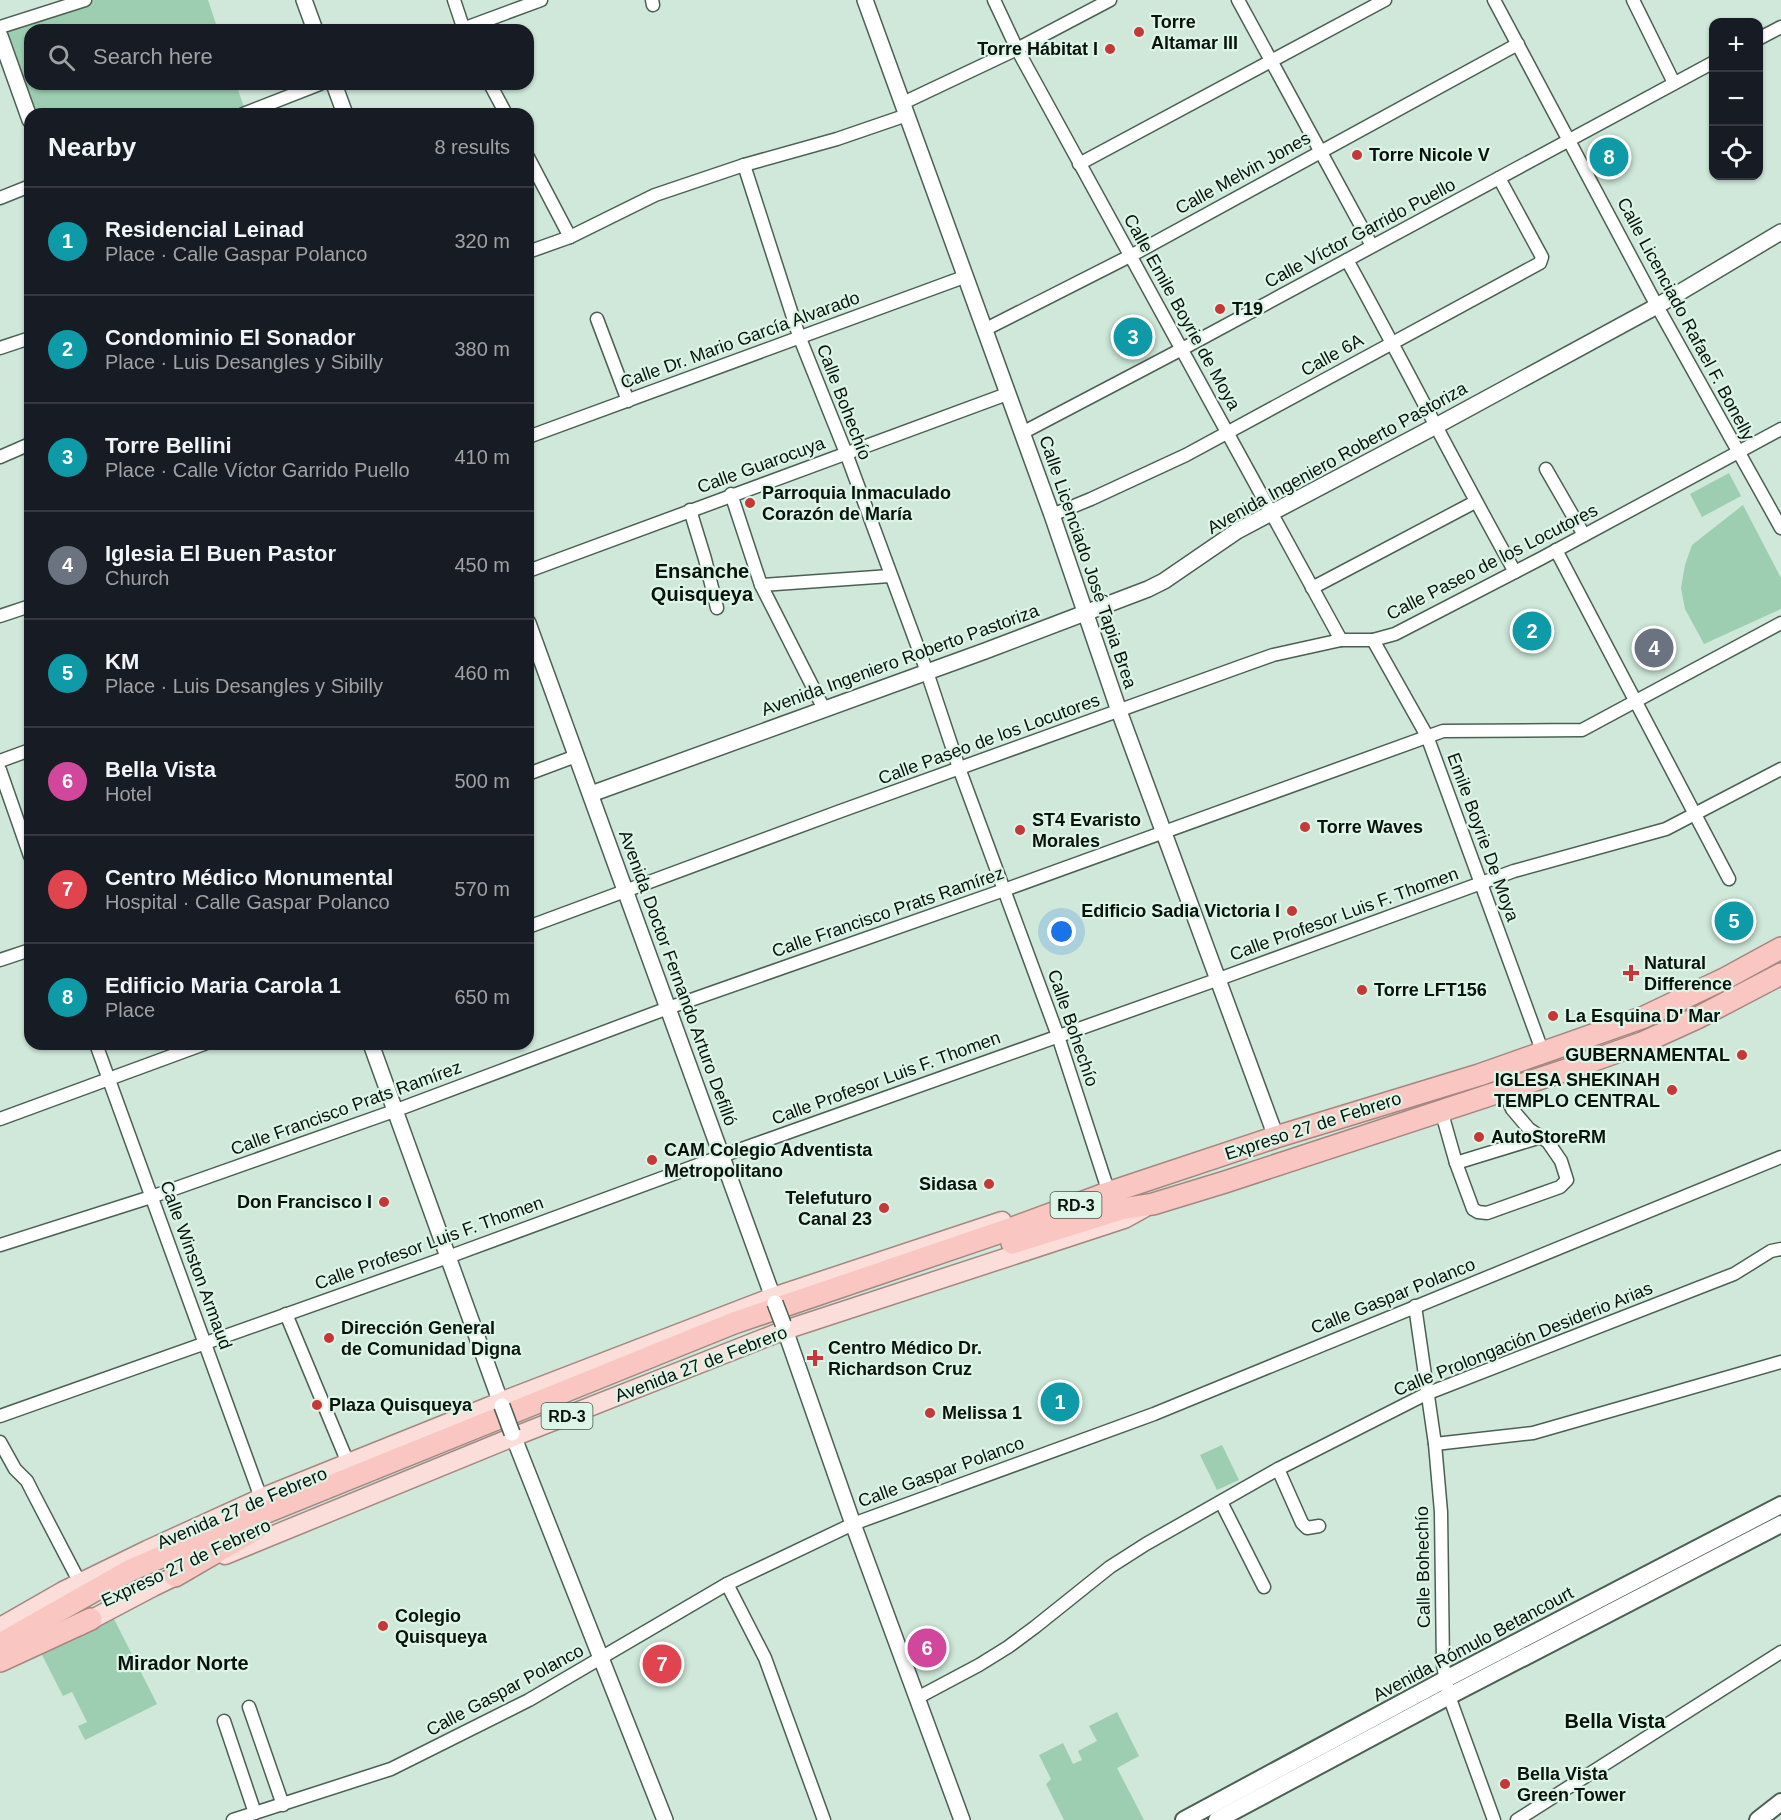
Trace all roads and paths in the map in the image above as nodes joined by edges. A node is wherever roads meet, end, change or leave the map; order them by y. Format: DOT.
graph roads {
  1 [pos="85,0"];
  2 [pos="304,0"];
  3 [pos="454,0"];
  4 [pos="541,0"];
  5 [pos="865,0"];
  6 [pos="994,0"];
  7 [pos="1110,0"];
  8 [pos="1238,0"];
  9 [pos="1385,0"];
  10 [pos="1494,0"];
  11 [pos="1633,0"];
  12 [pos="313,24"];
  13 [pos="460,24"];
  14 [pos="478,24"];
  15 [pos="0,27"];
  16 [pos="1781,27"];
  17 [pos="0,36"];
  18 [pos="1763,36"];
  19 [pos="1518,44"];
  20 [pos="1017,49"];
  21 [pos="1271,60"];
  22 [pos="1709,64"];
  23 [pos="1674,83"];
  24 [pos="305,90"];
  25 [pos="336,90"];
  26 [pos="493,90"];
  27 [pos="26,108"];
  28 [pos="258,108"];
  29 [pos="343,108"];
  30 [pos="503,108"];
  31 [pos="905,109"];
  32 [pos="1569,140"];
  33 [pos="1321,152"];
  34 [pos="1080,164"];
  35 [pos="744,165"];
  36 [pos="534,168"];
  37 [pos="1499,178"];
  38 [pos="24,188"];
  39 [pos="0,198"];
  40 [pos="1781,232"];
  41 [pos="570,237"];
  42 [pos="1372,246"];
  43 [pos="534,250"];
  44 [pos="1131,255"];
  45 [pos="1347,260"];
  46 [pos="964,277"];
  47 [pos="1657,306"];
  48 [pos="597,319"];
  49 [pos="984,330"];
  50 [pos="799,336"];
  51 [pos="24,340"];
  52 [pos="1392,342"];
  53 [pos="0,348"];
  54 [pos="1182,349"];
  55 [pos="1007,394"];
  56 [pos="627,400"];
  57 [pos="1436,426"];
  58 [pos="1781,429"];
  59 [pos="1022,433"];
  60 [pos="1227,433"];
  61 [pos="534,435"];
  62 [pos="24,447"];
  63 [pos="846,453"];
  64 [pos="1738,453"];
  65 [pos="0,457"];
  66 [pos="1546,469"];
  67 [pos="731,494"];
  68 [pos="1475,502"];
  69 [pos="690,510"];
  70 [pos="1052,514"];
  71 [pos="1270,514"];
  72 [pos="1781,528"];
  73 [pos="1584,535"];
  74 [pos="1556,550"];
  75 [pos="534,569"];
  76 [pos="1515,572"];
  77 [pos="890,576"];
  78 [pos="761,585"];
  79 [pos="1312,588"];
  80 [pos="24,608"];
  81 [pos="717,608"];
  82 [pos="1086,612"];
  83 [pos="0,616"];
  84 [pos="1781,623"];
  85 [pos="534,640"];
  86 [pos="1341,640"];
  87 [pos="1373,640"];
  88 [pos="927,672"];
  89 [pos="1637,700"];
  90 [pos="824,710"];
  91 [pos="1119,711"];
  92 [pos="1427,736"];
  93 [pos="24,752"];
  94 [pos="576,756"];
  95 [pos="0,761"];
  96 [pos="959,768"];
  97 [pos="1781,769"];
  98 [pos="0,770"];
  99 [pos="534,772"];
  100 [pos="591,794"];
  101 [pos="1695,815"];
  102 [pos="1165,831"];
  103 [pos="24,839"];
  104 [pos="1729,879"];
  105 [pos="1480,883"];
  106 [pos="1004,890"];
  107 [pos="626,891"];
  108 [pos="534,925"];
  109 [pos="1781,948"];
  110 [pos="24,952"];
  111 [pos="0,960"];
  112 [pos="1781,974"];
  113 [pos="1219,979"];
  114 [pos="668,1008"];
  115 [pos="1058,1036"];
  116 [pos="98,1050"];
  117 [pos="187,1050"];
  118 [pos="373,1050"];
  119 [pos="1543,1053"];
  120 [pos="109,1078"];
  121 [pos="1504,1090"];
  122 [pos="1441,1110"];
  123 [pos="394,1111"];
  124 [pos="0,1119"];
  125 [pos="1276,1137"];
  126 [pos="1541,1137"];
  127 [pos="722,1156"];
  128 [pos="1781,1157"];
  129 [pos="1456,1163"];
  130 [pos="1105,1194"];
  131 [pos="151,1197"];
  132 [pos="1153,1204"];
  133 [pos="0,1245"];
  134 [pos="1781,1249"];
  135 [pos="448,1257"];
  136 [pos="835,1294"];
  137 [pos="774,1300"];
  138 [pos="1415,1306"];
  139 [pos="286,1314"];
  140 [pos="784,1327"];
  141 [pos="206,1342"];
  142 [pos="1781,1362"];
  143 [pos="1426,1394"];
  144 [pos="501,1404"];
  145 [pos="0,1416"];
  146 [pos="513,1435"];
  147 [pos="0,1442"];
  148 [pos="1435,1444"];
  149 [pos="348,1463"];
  150 [pos="1278,1469"];
  151 [pos="261,1498"];
  152 [pos="1221,1502"];
  153 [pos="1781,1505"];
  154 [pos="853,1524"];
  155 [pos="1781,1524"];
  156 [pos="251,1525"];
  157 [pos="1319,1526"];
  158 [pos="154,1546"];
  159 [pos="175,1576"];
  160 [pos="727,1584"];
  161 [pos="71,1587"];
  162 [pos="1264,1587"];
  163 [pos="91,1619"];
  164 [pos="1,1630"];
  165 [pos="1781,1652"];
  166 [pos="601,1659"];
  167 [pos="0,1660"];
  168 [pos="0,1672"];
  169 [pos="1446,1679"];
  170 [pos="1449,1696"];
  171 [pos="917,1698"];
  172 [pos="249,1707"];
  173 [pos="224,1721"];
  174 [pos="1781,1802"];
  175 [pos="283,1804"];
  176 [pos="255,1813"];
  177 [pos="233,1820"];
  178 [pos="665,1820"];
  179 [pos="824,1820"];
  180 [pos="962,1820"];
  181 [pos="1184,1820"];
  182 [pos="1217,1820"];
  183 [pos="1494,1820"];
  184 [pos="1517,1820"];
  185 [pos="1758,1820"];
  1 -- 15 [label="street"];
  2 -- 12 [label="street"];
  3 -- 13 [label="street"];
  4 -- 14 [label="street"];
  5 -- 31 [label="street, Calle Licenciado José Tapia Brea"];
  6 -- 20 [label="street, Calle Emile Boyrie de Moya"];
  7 -- 20 [label="street"];
  8 -- 21 [label="street"];
  9 -- 21 [label="street"];
  10 -- 19 [label="street, Calle Licenciado Rafael F. Bonelly"];
  11 -- 23 [label="street"];
  16 -- 18 [label="street"];
  17 -- 27 [label="street"];
  19 -- 32 [label="street, Calle Licenciado Rafael F. Bonelly"];
  19 -- 33 [label="street, Calle Melvin Jones"];
  20 -- 31 [label="street"];
  20 -- 34 [label="street, Calle Emile Boyrie de Moya"];
  21 -- 33 [label="street"];
  21 -- 34 [label="street"];
  22 -- 23 [label="street, Calle Víctor Garrido Puello"];
  23 -- 32 [label="street, Calle Víctor Garrido Puello"];
  24 -- 28 [label="street"];
  25 -- 29 [label="street"];
  26 -- 30 [label="street"];
  31 -- 35 [label="street"];
  31 -- 46 [label="street, Calle Licenciado José Tapia Brea"];
  32 -- 37 [label="street, Calle Víctor Garrido Puello"];
  32 -- 47 [label="street, Calle Licenciado Rafael F. Bonelly"];
  33 -- 42 [label="street"];
  33 -- 44 [label="street, Calle Melvin Jones"];
  34 -- 44 [label="street, Calle Emile Boyrie de Moya"];
  35 -- 41 [label="street"];
  35 -- 50 [label="street, Calle Bohechío"];
  36 -- 41 [label="street"];
  37 -- 42 [label="street, Calle Víctor Garrido Puello"];
  37 -- 52 [label="street, Calle 6A"];
  38 -- 39 [label="street"];
  40 -- 47 [label="street, Avenida Ingeniero Roberto Pastoriza"];
  41 -- 43 [label="street"];
  42 -- 45 [label="street, Calle Víctor Garrido Puello"];
  44 -- 49 [label="street, Calle Melvin Jones"];
  44 -- 54 [label="street, Calle Emile Boyrie de Moya"];
  45 -- 52 [label="street"];
  45 -- 54 [label="street, Calle Víctor Garrido Puello"];
  46 -- 49 [label="street, Calle Licenciado José Tapia Brea"];
  46 -- 50 [label="street, Calle Dr. Mario García Alvarado"];
  47 -- 57 [label="street, Avenida Ingeniero Roberto Pastoriza"];
  47 -- 64 [label="street, Calle Licenciado Rafael F. Bonelly"];
  48 -- 56 [label="street"];
  49 -- 55 [label="street, Calle Licenciado José Tapia Brea"];
  50 -- 56 [label="street, Calle Dr. Mario García Alvarado"];
  50 -- 63 [label="street, Calle Bohechío"];
  51 -- 53 [label="street"];
  52 -- 57 [label="street"];
  52 -- 60 [label="street, Calle 6A"];
  54 -- 59 [label="street, Calle Víctor Garrido Puello"];
  54 -- 60 [label="street, Calle Emile Boyrie de Moya"];
  55 -- 59 [label="street, Calle Licenciado José Tapia Brea"];
  55 -- 63 [label="street, Calle Guarocuya"];
  56 -- 61 [label="street, Calle Dr. Mario García Alvarado"];
  57 -- 68 [label="street"];
  57 -- 71 [label="street, Avenida Ingeniero Roberto Pastoriza"];
  58 -- 64 [label="street, Calle Paseo de los Locutores"];
  59 -- 70 [label="street, Calle Licenciado José Tapia Brea"];
  60 -- 70 [label="street, Calle 6A"];
  60 -- 71 [label="street, Calle Emile Boyrie de Moya"];
  62 -- 65 [label="street"];
  63 -- 67 [label="street, Calle Guarocuya"];
  63 -- 77 [label="street, Calle Bohechío"];
  64 -- 72 [label="street, Calle Licenciado Rafael F. Bonelly"];
  64 -- 73 [label="street, Calle Paseo de los Locutores"];
  66 -- 73 [label="street"];
  67 -- 69 [label="street, Calle Guarocuya"];
  67 -- 78 [label="street"];
  68 -- 76 [label="street"];
  68 -- 79 [label="street"];
  69 -- 75 [label="street, Calle Guarocuya"];
  69 -- 81 [label="street"];
  70 -- 82 [label="street, Calle Licenciado José Tapia Brea"];
  71 -- 79 [label="street, Calle Emile Boyrie de Moya"];
  71 -- 82 [label="street, Avenida Ingeniero Roberto Pastoriza"];
  73 -- 74 [label="street, Calle Paseo de los Locutores"];
  74 -- 76 [label="street, Calle Paseo de los Locutores"];
  74 -- 89 [label="street"];
  76 -- 87 [label="street, Calle Paseo de los Locutores"];
  77 -- 78 [label="street"];
  77 -- 88 [label="street, Calle Bohechío"];
  78 -- 90 [label="street"];
  79 -- 86 [label="street, Calle Emile Boyrie de Moya"];
  80 -- 83 [label="street"];
  82 -- 88 [label="street, Avenida Ingeniero Roberto Pastoriza"];
  82 -- 91 [label="street, Calle Licenciado José Tapia Brea"];
  84 -- 89 [label="street, Calle Francisco Prats Ramírez"];
  85 -- 94 [label="street, Avenida Doctor Fernando Arturo Defilló"];
  86 -- 87 [label="street, Calle Paseo de los Locutores"];
  86 -- 91 [label="street, Calle Paseo de los Locutores"];
  87 -- 92 [label="street, Emile Boyrie De Moya"];
  88 -- 90 [label="street, Avenida Ingeniero Roberto Pastoriza"];
  88 -- 96 [label="street, Calle Bohechío"];
  89 -- 92 [label="street, Calle Francisco Prats Ramírez"];
  89 -- 101 [label="street"];
  90 -- 100 [label="street, Avenida Ingeniero Roberto Pastoriza"];
  91 -- 96 [label="street, Calle Paseo de los Locutores"];
  91 -- 102 [label="street, Calle Licenciado José Tapia Brea"];
  92 -- 102 [label="street, Calle Francisco Prats Ramírez"];
  92 -- 105 [label="street, Emile Boyrie De Moya"];
  93 -- 95 [label="street"];
  94 -- 99 [label="street"];
  94 -- 100 [label="street, Avenida Doctor Fernando Arturo Defilló"];
  96 -- 106 [label="street, Calle Bohechío"];
  96 -- 107 [label="street, Calle Paseo de los Locutores"];
  97 -- 101 [label="street, Calle Profesor Luis F. Thomen"];
  98 -- 103 [label="street"];
  100 -- 107 [label="street, Avenida Doctor Fernando Arturo Defilló"];
  101 -- 104 [label="street"];
  101 -- 105 [label="street, Calle Profesor Luis F. Thomen"];
  102 -- 106 [label="street, Calle Francisco Prats Ramírez"];
  102 -- 113 [label="street, Calle Licenciado José Tapia Brea"];
  105 -- 113 [label="street, Calle Profesor Luis F. Thomen"];
  105 -- 119 [label="street, Emile Boyrie De Moya"];
  106 -- 114 [label="street, Calle Francisco Prats Ramírez"];
  106 -- 115 [label="street, Calle Bohechío"];
  107 -- 108 [label="street, Calle Paseo de los Locutores"];
  107 -- 114 [label="street, Avenida Doctor Fernando Arturo Defilló"];
  109 -- 119 [label="highway, Expreso 27 de Febrero / RD-3"];
  110 -- 111 [label="street"];
  112 -- 121 [label="highway, Expreso 27 de Febrero / RD-3"];
  113 -- 115 [label="street, Calle Profesor Luis F. Thomen"];
  113 -- 125 [label="street, Calle Licenciado José Tapia Brea"];
  114 -- 123 [label="street, Calle Francisco Prats Ramírez"];
  114 -- 127 [label="street, Avenida Doctor Fernando Arturo Defilló"];
  115 -- 127 [label="street, Calle Profesor Luis F. Thomen"];
  115 -- 130 [label="street, Calle Bohechío"];
  116 -- 120 [label="street, Calle Winston Armaud"];
  117 -- 120 [label="street"];
  118 -- 123 [label="street"];
  119 -- 125 [label="highway, Expreso 27 de Febrero / RD-3"];
  120 -- 124 [label="street"];
  120 -- 131 [label="street, Calle Winston Armaud"];
  121 -- 122 [label="highway, Expreso 27 de Febrero / RD-3"];
  121 -- 126 [label="street"];
  122 -- 129 [label="street"];
  122 -- 132 [label="highway, Expreso 27 de Febrero / RD-3"];
  123 -- 131 [label="street, Calle Francisco Prats Ramírez"];
  123 -- 135 [label="street"];
  125 -- 130 [label="highway, Expreso 27 de Febrero / RD-3"];
  126 -- 129 [label="street"];
  126 -- 129 [label="street"];
  127 -- 135 [label="street, Calle Profesor Luis F. Thomen"];
  127 -- 137 [label="street, Avenida Doctor Fernando Arturo Defilló"];
  128 -- 138 [label="street, Calle Gaspar Polanco"];
  130 -- 136 [label="highway, Expreso 27 de Febrero / RD-3"];
  130 -- 137 [label="main road, Avenida 27 de Febrero / RD-3"];
  131 -- 133 [label="street, Calle Francisco Prats Ramírez"];
  131 -- 141 [label="street, Calle Winston Armaud"];
  132 -- 136 [label="highway, Expreso 27 de Febrero / RD-3"];
  132 -- 140 [label="main road, Avenida 27 de Febrero / RD-3"];
  134 -- 143 [label="street, Calle Prolongación Desiderio Arias"];
  135 -- 139 [label="street, Calle Profesor Luis F. Thomen"];
  135 -- 144 [label="street"];
  136 -- 156 [label="highway, Expreso 27 de Febrero / RD-3"];
  137 -- 140 [label="street, Avenida Doctor Fernando Arturo Defilló, bridge"];
  137 -- 144 [label="main road, Avenida 27 de Febrero / RD-3"];
  138 -- 143 [label="street, Calle Bohechío"];
  138 -- 154 [label="street, Calle Gaspar Polanco"];
  139 -- 141 [label="street, Calle Profesor Luis F. Thomen"];
  139 -- 149 [label="street"];
  140 -- 146 [label="main road, Avenida 27 de Febrero / RD-3"];
  140 -- 154 [label="street, Avenida Doctor Fernando Arturo Defilló"];
  141 -- 145 [label="street, Calle Profesor Luis F. Thomen"];
  141 -- 151 [label="street, Calle Winston Armaud"];
  142 -- 148 [label="street"];
  143 -- 148 [label="street, Calle Bohechío"];
  143 -- 150 [label="street, Calle Prolongación Desiderio Arias"];
  144 -- 146 [label="street, bridge"];
  144 -- 149 [label="main road, Avenida 27 de Febrero / RD-3"];
  146 -- 159 [label="main road, Avenida 27 de Febrero / RD-3"];
  146 -- 166 [label="street"];
  147 -- 161 [label="street"];
  148 -- 169 [label="street, Calle Bohechío"];
  149 -- 151 [label="main road, Avenida 27 de Febrero / RD-3"];
  150 -- 152 [label="street, Calle Prolongación Desiderio Arias"];
  150 -- 157 [label="street"];
  151 -- 158 [label="main road, Avenida 27 de Febrero / RD-3"];
  152 -- 162 [label="street"];
  152 -- 171 [label="street, Calle Prolongación Desiderio Arias"];
  153 -- 169 [label="main road, Avenida Rómulo Betancourt"];
  154 -- 160 [label="street, Calle Gaspar Polanco"];
  154 -- 171 [label="street, Avenida Doctor Fernando Arturo Defilló"];
  155 -- 170 [label="main road, Avenida Rómulo Betancourt"];
  156 -- 158 [label="highway"];
  156 -- 159 [label="highway"];
  156 -- 164 [label="highway, Expreso 27 de Febrero / RD-3"];
  156 -- 167 [label="highway, Expreso 27 de Febrero / RD-3"];
  158 -- 161 [label="main road, Avenida 27 de Febrero / RD-3"];
  159 -- 163 [label="main road, Avenida 27 de Febrero / RD-3"];
  160 -- 166 [label="street, Calle Gaspar Polanco"];
  160 -- 179 [label="street"];
  161 -- 164 [label="highway"];
  163 -- 167 [label="highway"];
  163 -- 168 [label="main road, Avenida 27 de Febrero / RD-3"];
  165 -- 184 [label="street"];
  166 -- 175 [label="street, Calle Gaspar Polanco"];
  166 -- 178 [label="street"];
  169 -- 170 [label="street, Calle Bohechío"];
  169 -- 181 [label="main road, Avenida Rómulo Betancourt"];
  170 -- 182 [label="main road, Avenida Rómulo Betancourt"];
  170 -- 183 [label="street, Calle Bohechío"];
  171 -- 180 [label="street, Avenida Doctor Fernando Arturo Defilló"];
  172 -- 175 [label="street"];
  173 -- 176 [label="street"];
  174 -- 185 [label="main road"];
  175 -- 176 [label="street, Calle Gaspar Polanco"];
  176 -- 177 [label="street, Calle Gaspar Polanco"];
}
